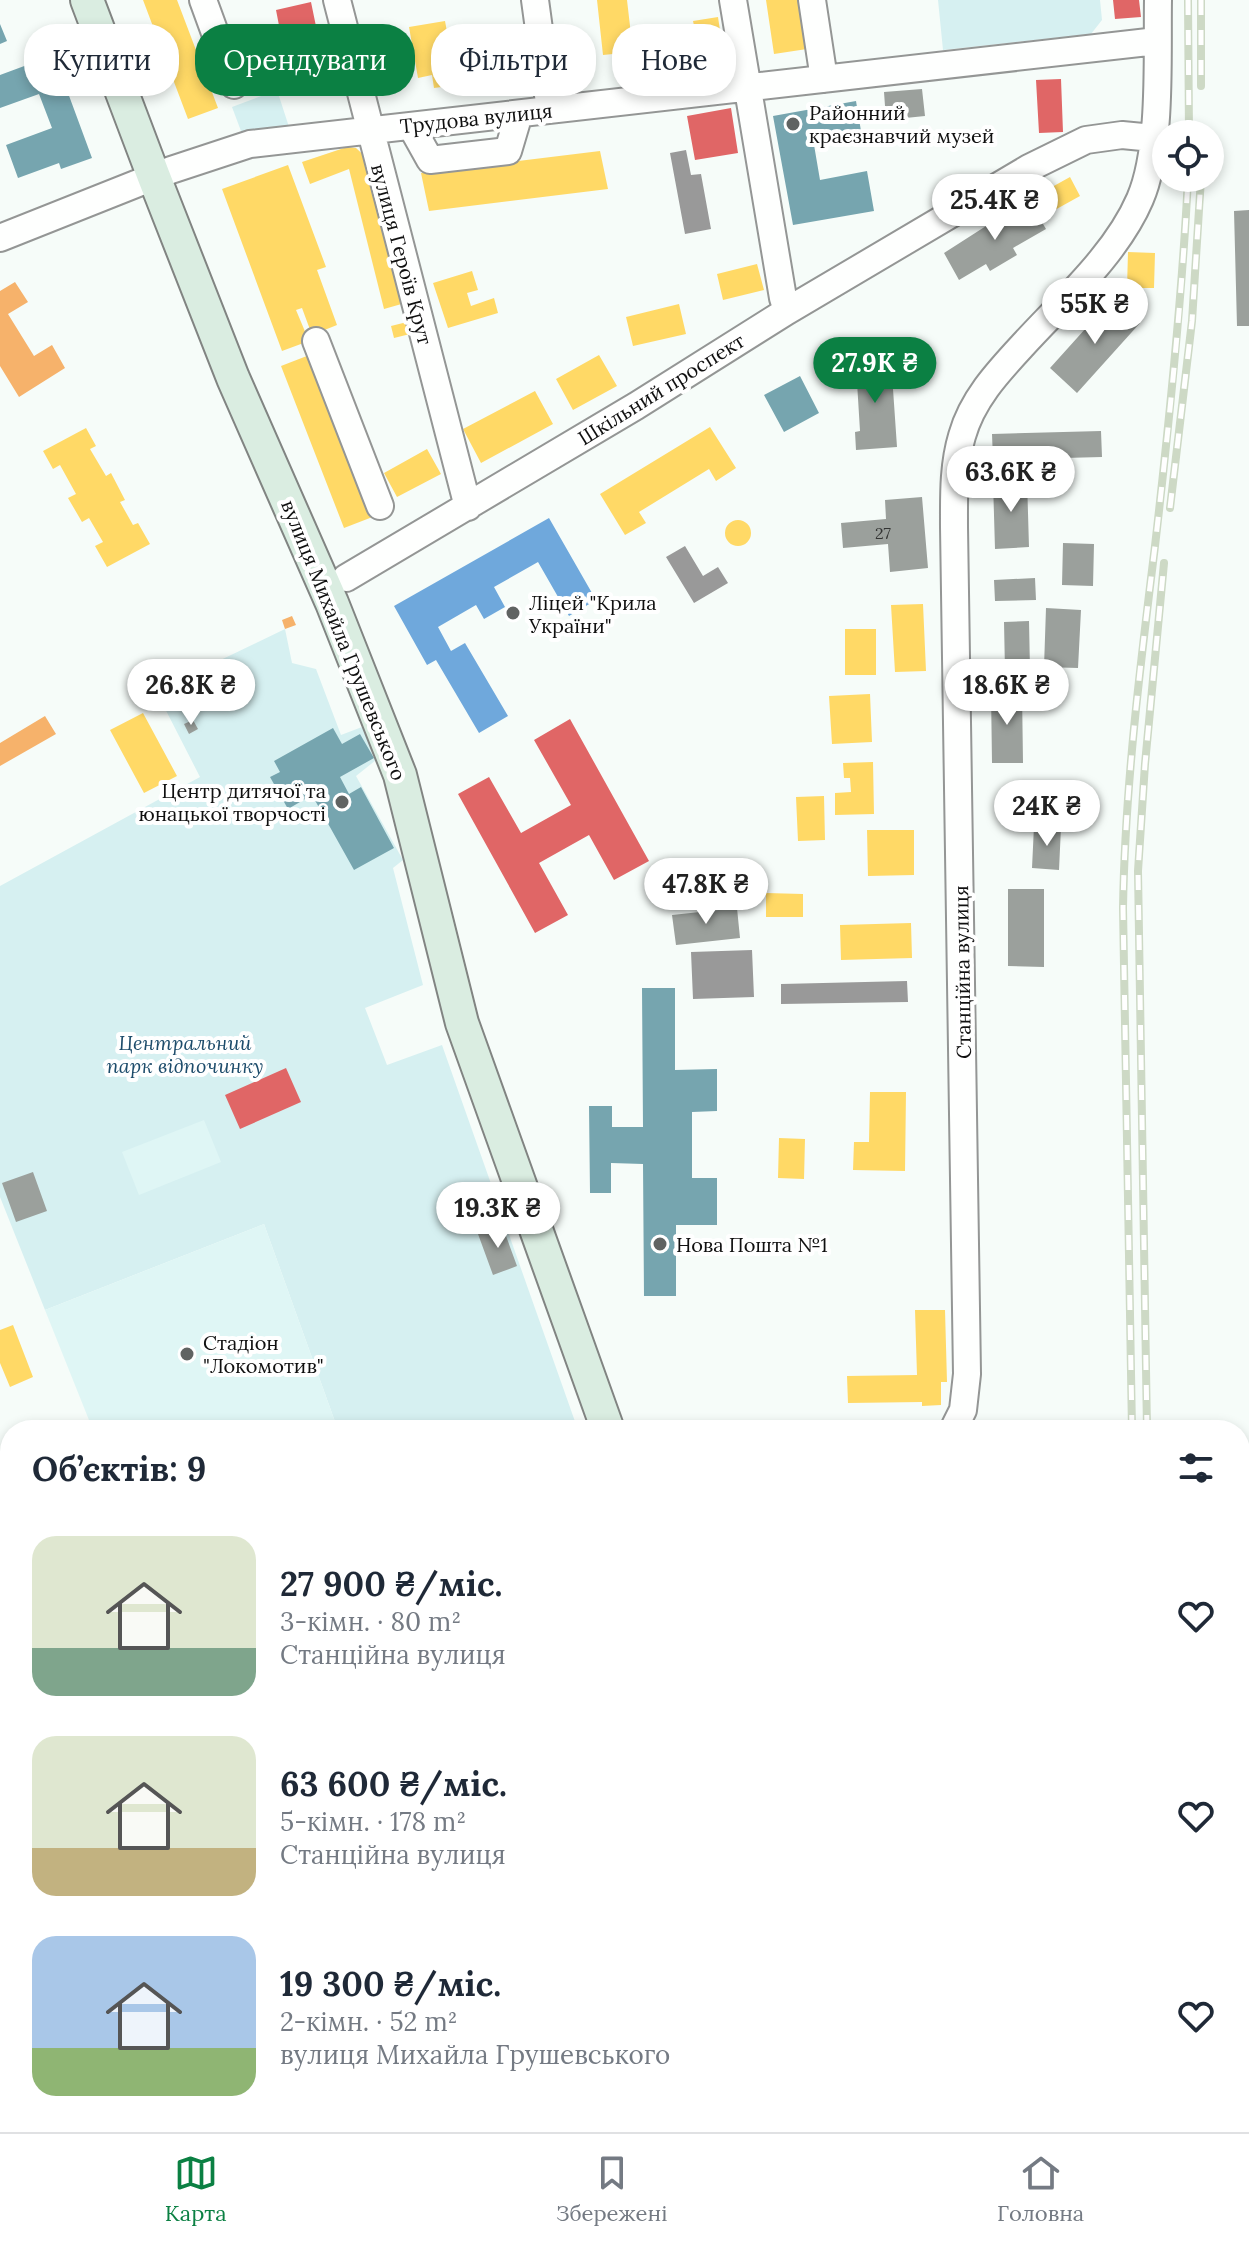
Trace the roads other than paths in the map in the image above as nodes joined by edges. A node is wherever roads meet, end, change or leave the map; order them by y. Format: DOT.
graph roads {
  1 [pos="87,0"];
  2 [pos="203,0"];
  3 [pos="337,0"];
  4 [pos="535,0"];
  5 [pos="733,0"];
  6 [pos="812,0"];
  7 [pos="1158,0"];
  8 [pos="212,24"];
  9 [pos="1157,41"];
  10 [pos="824,79"];
  11 [pos="748,88"];
  12 [pos="550,110"];
  13 [pos="519,114"];
  14 [pos="1154,120"];
  15 [pos="411,126"];
  16 [pos="370,130"];
  17 [pos="1152,138"];
  18 [pos="1152,146"];
  19 [pos="154,177"];
  20 [pos="0,238"];
  21 [pos="787,311"];
  22 [pos="316,341"];
  23 [pos="380,506"];
  24 [pos="468,507"];
  25 [pos="346,578"];
  26 [pos="604,1420"];
  27 [pos="958,1420"];
  1 -- 19 [label="main road, вулиця Михайла Грушевського"];
  2 -- 8 [label="street"];
  3 -- 16 [label="street, вулиця Героїв Крут"];
  4 -- 12 [label="street"];
  5 -- 11 [label="street"];
  6 -- 10 [label="street"];
  7 -- 9 [label="street, Станційна вулиця"];
  9 -- 10 [label="street, Трудова вулиця"];
  9 -- 14 [label="street, Станційна вулиця"];
  10 -- 11 [label="street, Трудова вулиця"];
  11 -- 12 [label="street, Трудова вулиця"];
  11 -- 21 [label="street"];
  12 -- 13 [label="street, Трудова вулиця"];
  13 -- 15 [label="street, Трудова вулиця"];
  13 -- 15 [label="street"];
  15 -- 16 [label="street, Трудова вулиця"];
  16 -- 19 [label="street, Трудова вулиця"];
  16 -- 24 [label="street, вулиця Героїв Крут"];
  17 -- 21 [label="street, Шкільний проспект"];
  18 -- 27 [label="street, Станційна вулиця"];
  19 -- 20 [label="street, Трудова вулиця"];
  19 -- 26 [label="main road, вулиця Михайла Грушевського"];
  21 -- 24 [label="street, Шкільний проспект"];
  22 -- 23 [label="street"];
  24 -- 25 [label="street, Шкільний проспект"];
}
